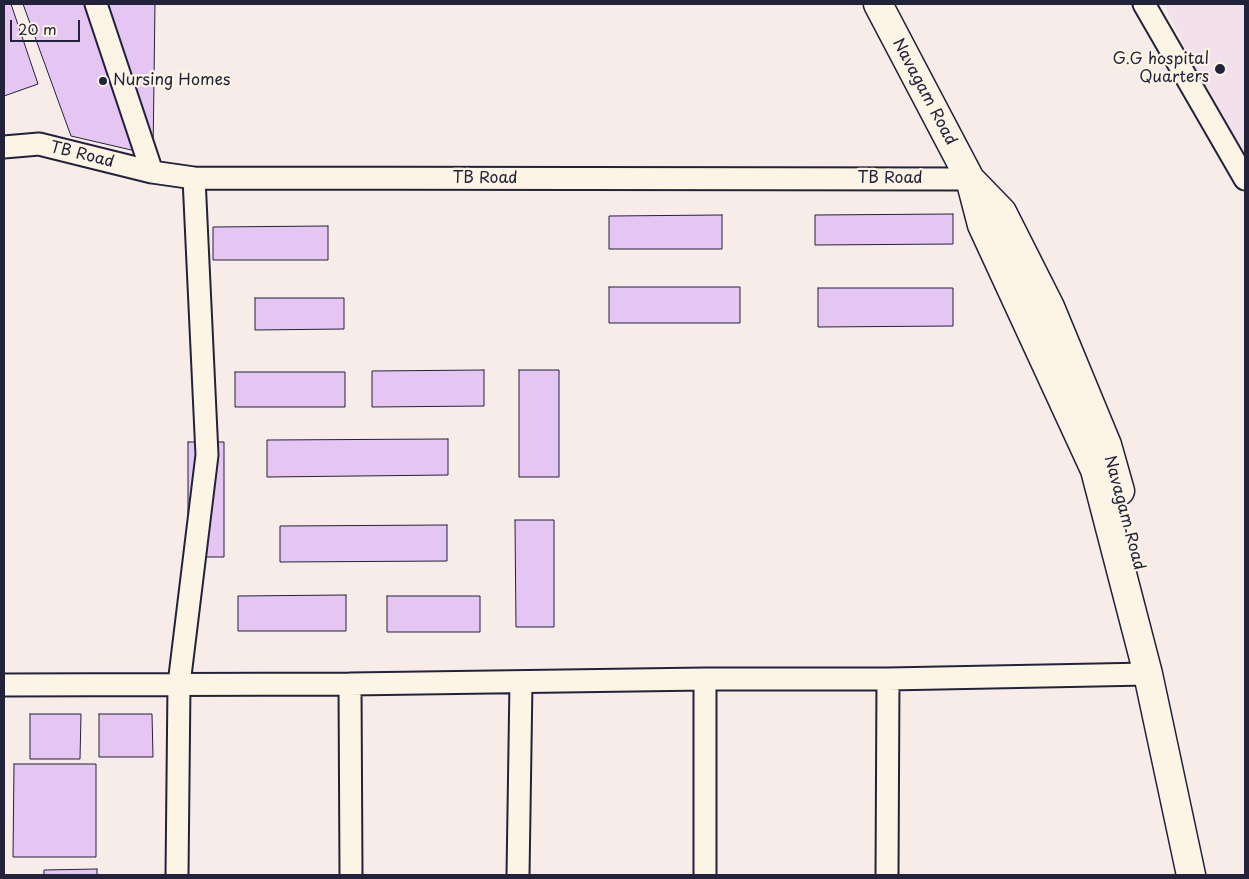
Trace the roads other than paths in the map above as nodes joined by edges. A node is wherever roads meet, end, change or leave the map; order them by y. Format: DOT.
graph roads {
  1 [pos="96,4"];
  2 [pos="878,4"];
  3 [pos="1144,4"];
  4 [pos="4,147"];
  5 [pos="152,172"];
  6 [pos="194,178"];
  7 [pos="970,179"];
  8 [pos="1245,179"];
  9 [pos="1148,674"];
  10 [pos="705,679"];
  11 [pos="888,679"];
  12 [pos="521,682"];
  13 [pos="179,684"];
  14 [pos="350,684"];
  15 [pos="4,685"];
  16 [pos="177,875"];
  17 [pos="351,875"];
  18 [pos="518,875"];
  19 [pos="705,875"];
  20 [pos="886,875"];
  21 [pos="1191,875"];
  22 [pos="1209,875"];
  1 -- 5 [label="street"];
  2 -- 7 [label="street, Navagam Road"];
  3 -- 8 [label="street"];
  4 -- 5 [label="street, TB Road"];
  5 -- 6 [label="street, TB Road"];
  6 -- 7 [label="street, TB Road"];
  6 -- 13 [label="street"];
  7 -- 9 [label="street, Navagam Road"];
  7 -- 22 [label="street, Navagam Road"];
  9 -- 11 [label="street"];
  9 -- 21 [label="street, Navagam Road"];
  10 -- 11 [label="street"];
  10 -- 12 [label="street"];
  10 -- 19 [label="street"];
  11 -- 20 [label="street"];
  12 -- 14 [label="street"];
  12 -- 18 [label="street"];
  13 -- 14 [label="street"];
  13 -- 15 [label="street"];
  13 -- 16 [label="street"];
  14 -- 17 [label="street"];
}
